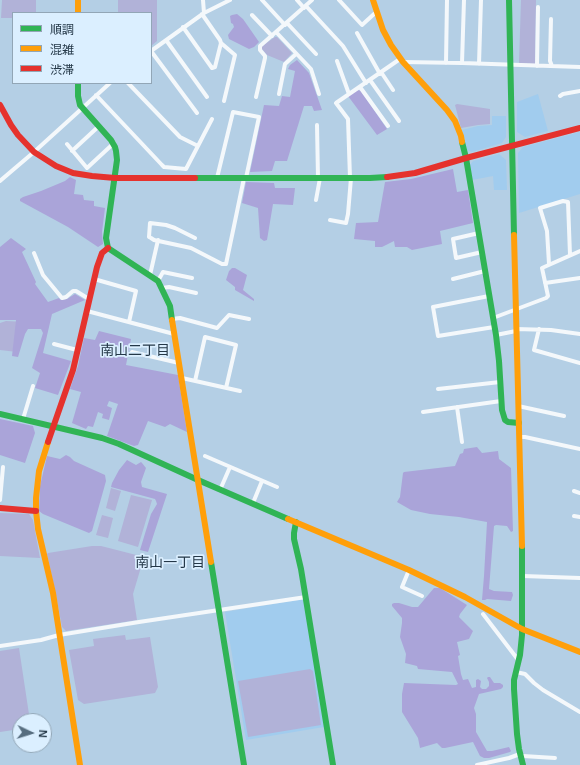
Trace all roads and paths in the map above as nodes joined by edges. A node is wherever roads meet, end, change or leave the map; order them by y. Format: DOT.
graph roads {
  1 [pos="78,0"];
  2 [pos="203,0"];
  3 [pos="230,0"];
  4 [pos="262,0"];
  5 [pos="297,0"];
  6 [pos="312,0"];
  7 [pos="339,0"];
  8 [pos="373,0"];
  9 [pos="447,0"];
  10 [pos="464,0"];
  11 [pos="481,0"];
  12 [pos="509,0"];
  13 [pos="305,7"];
  14 [pos="538,7"];
  15 [pos="78,12"];
  16 [pos="378,13"];
  17 [pos="203,14"];
  18 [pos="252,15"];
  19 [pos="552,19"];
  20 [pos="286,24"];
  21 [pos="183,27"];
  22 [pos="276,32"];
  23 [pos="357,33"];
  24 [pos="272,36"];
  25 [pos="166,40"];
  26 [pos="221,43"];
  27 [pos="152,50"];
  28 [pos="152,52"];
  29 [pos="296,54"];
  30 [pos="316,54"];
  31 [pos="337,61"];
  32 [pos="401,61"];
  33 [pos="446,63"];
  34 [pos="462,63"];
  35 [pos="479,64"];
  36 [pos="511,65"];
  37 [pos="537,66"];
  38 [pos="552,66"];
  39 [pos="580,67"];
  40 [pos="380,73"];
  41 [pos="370,80"];
  42 [pos="366,83"];
  43 [pos="78,84"];
  44 [pos="109,84"];
  45 [pos="129,84"];
  46 [pos="360,87"];
  47 [pos="393,90"];
  48 [pos="580,91"];
  49 [pos="278,94"];
  50 [pos="319,94"];
  51 [pos="349,94"];
  52 [pos="96,95"];
  53 [pos="560,96"];
  54 [pos="207,97"];
  55 [pos="256,97"];
  56 [pos="224,101"];
  57 [pos="0,105"];
  58 [pos="82,107"];
  59 [pos="197,113"];
  60 [pos="212,119"];
  61 [pos="399,121"];
  62 [pos="317,125"];
  63 [pos="99,126"];
  64 [pos="388,126"];
  65 [pos="580,128"];
  66 [pos="114,143"];
  67 [pos="67,144"];
  68 [pos="198,146"];
  69 [pos="512,146"];
  70 [pos="72,151"];
  71 [pos="34,152"];
  72 [pos="466,158"];
  73 [pos="114,178"];
  74 [pos="217,178"];
  75 [pos="245,178"];
  76 [pos="319,178"];
  77 [pos="351,178"];
  78 [pos="0,181"];
  79 [pos="316,200"];
  80 [pos="330,220"];
  81 [pos="479,233"];
  82 [pos="195,238"];
  83 [pos="158,240"];
  84 [pos="108,248"];
  85 [pos="580,251"];
  86 [pos="482,252"];
  87 [pos="34,253"];
  88 [pos="570,255"];
  89 [pos="549,264"];
  90 [pos="485,271"];
  91 [pos="150,274"];
  92 [pos="192,278"];
  93 [pos="580,278"];
  94 [pos="94,279"];
  95 [pos="454,279"];
  96 [pos="158,281"];
  97 [pos="545,283"];
  98 [pos="162,288"];
  99 [pos="196,293"];
  100 [pos="489,296"];
  101 [pos="90,299"];
  102 [pos="516,310"];
  103 [pos="87,311"];
  104 [pos="493,318"];
  105 [pos="172,319"];
  106 [pos="249,319"];
  107 [pos="129,322"];
  108 [pos="494,327"];
  109 [pos="539,329"];
  110 [pos="516,330"];
  111 [pos="174,334"];
  112 [pos="580,334"];
  113 [pos="496,335"];
  114 [pos="54,344"];
  115 [pos="78,350"];
  116 [pos="132,352"];
  117 [pos="179,363"];
  118 [pos="580,363"];
  119 [pos="182,378"];
  120 [pos="195,381"];
  121 [pos="500,382"];
  122 [pos="33,386"];
  123 [pos="226,388"];
  124 [pos="438,389"];
  125 [pos="240,391"];
  126 [pos="501,401"];
  127 [pos="518,406"];
  128 [pos="457,407"];
  129 [pos="423,412"];
  130 [pos="0,414"];
  131 [pos="564,416"];
  132 [pos="23,419"];
  133 [pos="519,423"];
  134 [pos="53,426"];
  135 [pos="519,437"];
  136 [pos="462,442"];
  137 [pos="580,449"];
  138 [pos="205,456"];
  139 [pos="2,467"];
  140 [pos="230,467"];
  141 [pos="198,480"];
  142 [pos="262,481"];
  143 [pos="277,487"];
  144 [pos="220,490"];
  145 [pos="574,492"];
  146 [pos="580,493"];
  147 [pos="0,500"];
  148 [pos="253,504"];
  149 [pos="0,508"];
  150 [pos="36,511"];
  151 [pos="574,516"];
  152 [pos="580,517"];
  153 [pos="296,522"];
  154 [pos="409,570"];
  155 [pos="523,576"];
  156 [pos="580,578"];
  157 [pos="422,596"];
  158 [pos="306,597"];
  159 [pos="219,610"];
  160 [pos="483,614"];
  161 [pos="522,629"];
  162 [pos="59,635"];
  163 [pos="0,646"];
  164 [pos="580,652"];
  165 [pos="519,661"];
  166 [pos="516,672"];
  167 [pos="580,712"];
  168 [pos="520,755"];
  169 [pos="555,758"];
  170 [pos="80,765"];
  171 [pos="244,765"];
  172 [pos="333,765"];
  173 [pos="477,765"];
  174 [pos="523,765"];
  1 -- 15 [label="street"];
  2 -- 17 [label="street"];
  3 -- 17 [label="street"];
  4 -- 20 [label="street"];
  5 -- 13 [label="street"];
  6 -- 13 [label="street"];
  7 -- 16 [label="street"];
  8 -- 16 [label="street"];
  9 -- 33 [label="street"];
  10 -- 34 [label="street"];
  11 -- 35 [label="street"];
  12 -- 36 [label="street"];
  13 -- 20 [label="street"];
  13 -- 42 [label="street"];
  14 -- 37 [label="street"];
  16 -- 32 [label="street"];
  17 -- 21 [label="street"];
  17 -- 26 [label="street"];
  18 -- 24 [label="street"];
  19 -- 38 [label="street"];
  20 -- 22 [label="street"];
  20 -- 30 [label="street"];
  21 -- 25 [label="street"];
  21 -- 26 [label="street"];
  22 -- 24 [label="street"];
  22 -- 29 [label="street"];
  23 -- 40 [label="street"];
  24 -- 55 [label="street"];
  25 -- 27 [label="street"];
  25 -- 54 [label="street"];
  26 -- 56 [label="street"];
  28 -- 59 [label="street"];
  29 -- 49 [label="street"];
  29 -- 50 [label="street"];
  31 -- 51 [label="street"];
  32 -- 33 [label="street"];
  32 -- 40 [label="street"];
  32 -- 72 [label="street"];
  33 -- 34 [label="street"];
  34 -- 35 [label="street"];
  35 -- 36 [label="street"];
  36 -- 37 [label="street"];
  36 -- 69 [label="street"];
  37 -- 38 [label="street"];
  38 -- 39 [label="street"];
  40 -- 41 [label="street"];
  40 -- 47 [label="street"];
  41 -- 42 [label="street"];
  41 -- 61 [label="street"];
  42 -- 46 [label="street"];
  43 -- 58 [label="street"];
  44 -- 52 [label="street"];
  45 -- 68 [label="street"];
  46 -- 51 [label="street"];
  46 -- 64 [label="street"];
  48 -- 53 [label="street"];
  51 -- 77 [label="street"];
  52 -- 58 [label="street"];
  52 -- 68 [label="street"];
  57 -- 71 [label="street"];
  58 -- 63 [label="street"];
  58 -- 71 [label="street"];
  60 -- 68 [label="street"];
  62 -- 76 [label="street"];
  63 -- 66 [label="street"];
  63 -- 70 [label="street"];
  65 -- 69 [label="street"];
  66 -- 70 [label="street"];
  66 -- 73 [label="street"];
  67 -- 70 [label="street"];
  69 -- 72 [label="street"];
  69 -- 102 [label="street"];
  71 -- 73 [label="street"];
  71 -- 78 [label="street"];
  72 -- 77 [label="street"];
  72 -- 81 [label="street"];
  73 -- 74 [label="street"];
  73 -- 84 [label="street"];
  74 -- 75 [label="street"];
  74 -- 75 [label="street"];
  75 -- 76 [label="street"];
  75 -- 83 [label="street"];
  76 -- 77 [label="street"];
  76 -- 79 [label="street"];
  77 -- 80 [label="street"];
  81 -- 86 [label="street"];
  81 -- 86 [label="street"];
  82 -- 83 [label="street"];
  83 -- 91 [label="street"];
  84 -- 91 [label="street"];
  84 -- 94 [label="street"];
  85 -- 88 [label="street"];
  86 -- 90 [label="street"];
  87 -- 101 [label="street"];
  88 -- 89 [label="street"];
  88 -- 89 [label="street"];
  89 -- 97 [label="street"];
  90 -- 95 [label="street"];
  90 -- 100 [label="street"];
  91 -- 96 [label="street"];
  92 -- 96 [label="street"];
  93 -- 97 [label="street"];
  94 -- 101 [label="street"];
  94 -- 107 [label="street"];
  96 -- 98 [label="street"];
  97 -- 102 [label="street"];
  98 -- 99 [label="street"];
  98 -- 105 [label="street"];
  100 -- 104 [label="street"];
  100 -- 108 [label="street"];
  101 -- 103 [label="street"];
  102 -- 104 [label="street"];
  102 -- 110 [label="street"];
  103 -- 107 [label="street"];
  103 -- 115 [label="street"];
  104 -- 108 [label="street"];
  105 -- 106 [label="street"];
  105 -- 111 [label="street"];
  107 -- 111 [label="street"];
  108 -- 113 [label="street"];
  109 -- 110 [label="street"];
  109 -- 112 [label="street"];
  109 -- 118 [label="street"];
  110 -- 113 [label="street"];
  110 -- 127 [label="street"];
  111 -- 117 [label="street"];
  113 -- 121 [label="street"];
  114 -- 115 [label="street"];
  115 -- 134 [label="street"];
  116 -- 117 [label="street"];
  117 -- 119 [label="street"];
  119 -- 120 [label="street"];
  119 -- 141 [label="street"];
  120 -- 123 [label="street"];
  120 -- 123 [label="street"];
  121 -- 124 [label="street"];
  121 -- 126 [label="street"];
  122 -- 132 [label="street"];
  123 -- 125 [label="street"];
  126 -- 128 [label="street"];
  126 -- 133 [label="street"];
  127 -- 131 [label="street"];
  127 -- 133 [label="street"];
  128 -- 129 [label="street"];
  128 -- 136 [label="street"];
  130 -- 132 [label="street"];
  132 -- 134 [label="street"];
  133 -- 135 [label="street"];
  134 -- 141 [label="street"];
  134 -- 150 [label="street"];
  135 -- 137 [label="street"];
  135 -- 155 [label="street"];
  138 -- 140 [label="street"];
  139 -- 147 [label="street"];
  140 -- 142 [label="street"];
  140 -- 144 [label="street"];
  141 -- 144 [label="street"];
  141 -- 159 [label="street"];
  142 -- 143 [label="street"];
  142 -- 148 [label="street"];
  144 -- 148 [label="street"];
  145 -- 146 [label="street"];
  148 -- 153 [label="street"];
  149 -- 150 [label="street"];
  150 -- 162 [label="street"];
  151 -- 152 [label="street"];
  153 -- 154 [label="street"];
  153 -- 158 [label="street"];
  154 -- 157 [label="street"];
  154 -- 161 [label="street"];
  155 -- 156 [label="street"];
  155 -- 161 [label="street"];
  158 -- 159 [label="street"];
  158 -- 172 [label="street"];
  159 -- 162 [label="street"];
  159 -- 171 [label="street"];
  160 -- 165 [label="street"];
  161 -- 164 [label="street"];
  161 -- 165 [label="street"];
  162 -- 163 [label="street"];
  162 -- 170 [label="street"];
  165 -- 166 [label="street"];
  166 -- 167 [label="street"];
  166 -- 168 [label="street"];
  168 -- 169 [label="street"];
  168 -- 173 [label="street"];
  168 -- 174 [label="street"];
}
